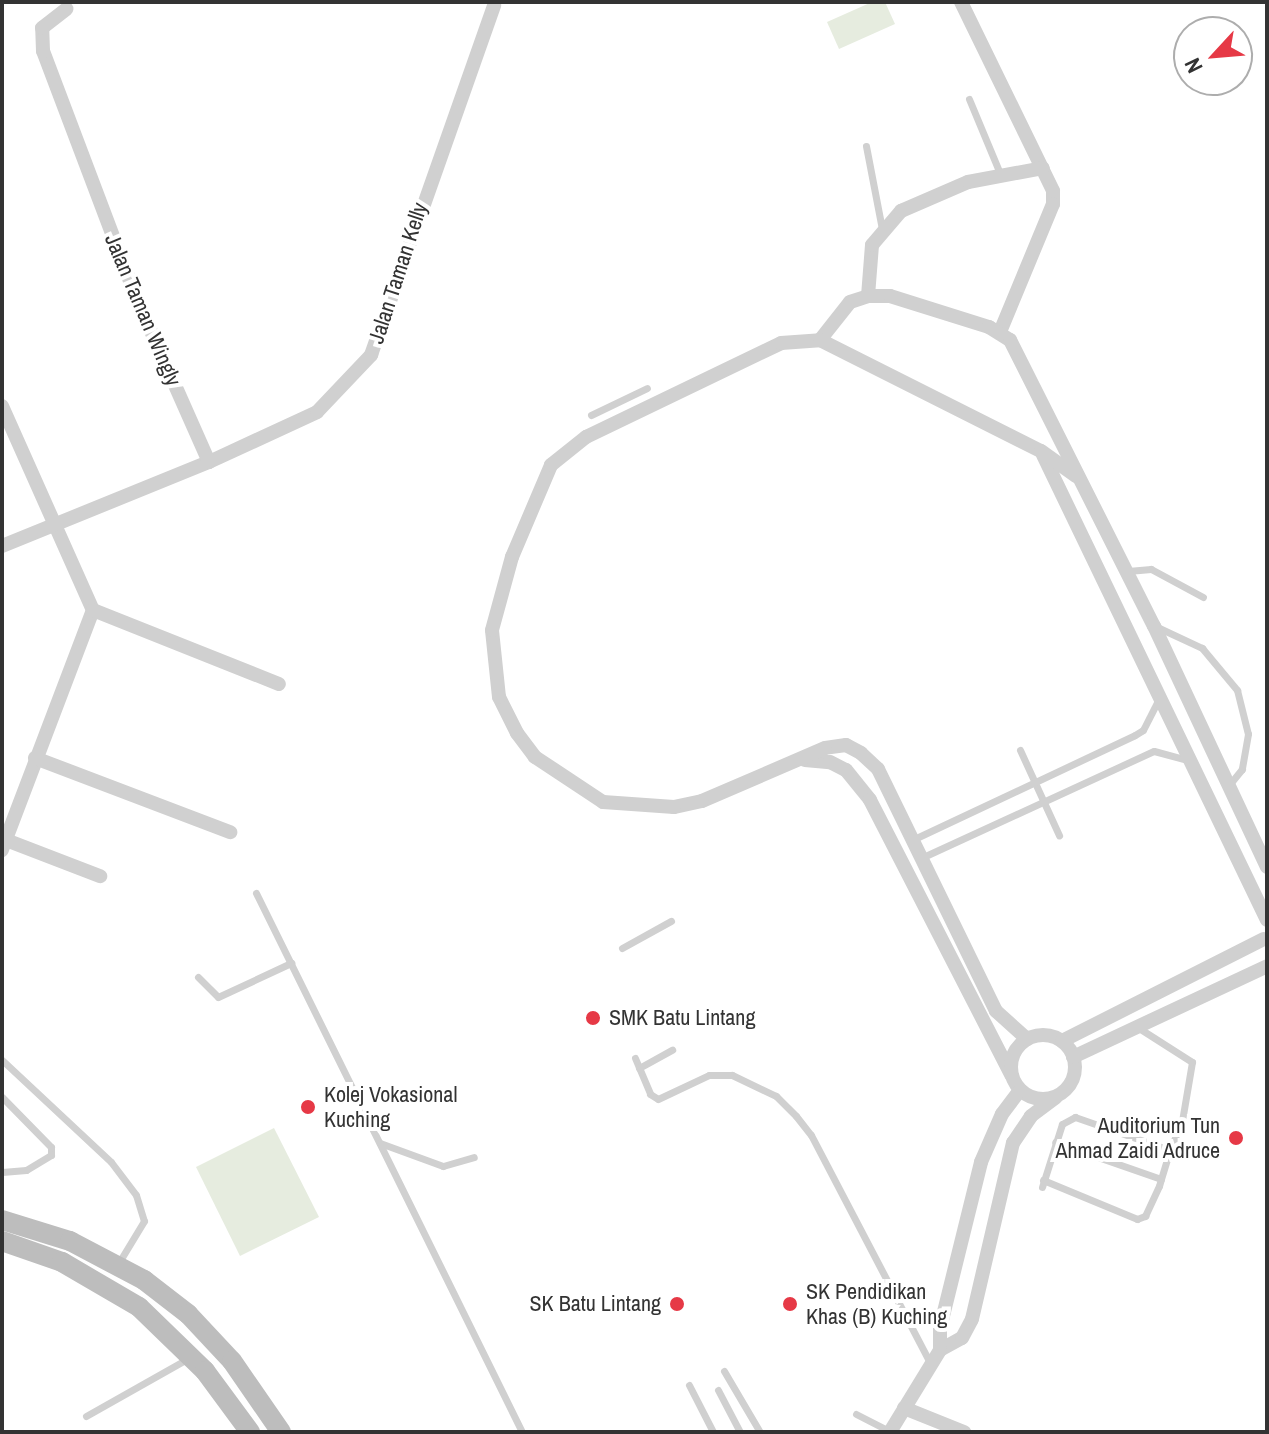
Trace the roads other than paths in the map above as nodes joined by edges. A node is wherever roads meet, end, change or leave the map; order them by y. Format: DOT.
graph roads {
  1 [pos="961,2"];
  2 [pos="494,5"];
  3 [pos="66,9"];
  4 [pos="969,99"];
  5 [pos="866,146"];
  6 [pos="1043,168"];
  7 [pos="1001,176"];
  8 [pos="882,229"];
  9 [pos="868,296"];
  10 [pos="1000,332"];
  11 [pos="820,340"];
  12 [pos="647,388"];
  13 [pos="2,406"];
  14 [pos="591,415"];
  15 [pos="1041,451"];
  16 [pos="209,462"];
  17 [pos="1076,476"];
  18 [pos="55,525"];
  19 [pos="2,546"];
  20 [pos="1126,571"];
  21 [pos="1203,597"];
  22 [pos="93,610"];
  23 [pos="1154,626"];
  24 [pos="1131,631"];
  25 [pos="279,684"];
  26 [pos="1162,692"];
  27 [pos="1020,750"];
  28 [pos="35,758"];
  29 [pos="793,762"];
  30 [pos="1196,764"];
  31 [pos="1034,783"];
  32 [pos="1228,787"];
  33 [pos="1043,802"];
  34 [pos="230,832"];
  35 [pos="1059,835"];
  36 [pos="910,841"];
  37 [pos="4,845"];
  38 [pos="1263,847"];
  39 [pos="919,859"];
  40 [pos="1267,867"];
  41 [pos="100,876"];
  42 [pos="256,893"];
  43 [pos="671,921"];
  44 [pos="1266,934"];
  45 [pos="622,948"];
  46 [pos="291,963"];
  47 [pos="1267,966"];
  48 [pos="198,977"];
  49 [pos="1136,1025"];
  50 [pos="1027,1039"];
  51 [pos="1062,1041"];
  52 [pos="672,1050"];
  53 [pos="1073,1057"];
  54 [pos="635,1058"];
  55 [pos="2,1060"];
  56 [pos="639,1068"];
  57 [pos="1012,1076"];
  58 [pos="1020,1090"];
  59 [pos="2,1097"];
  60 [pos="1056,1097"];
  61 [pos="1055,1142"];
  62 [pos="380,1143"];
  63 [pos="1170,1150"];
  64 [pos="474,1157"];
  65 [pos="2,1172"];
  66 [pos="1161,1179"];
  67 [pos="2,1220"];
  68 [pos="2,1241"];
  69 [pos="118,1264"];
  70 [pos="940,1350"];
  71 [pos="191,1357"];
  72 [pos="931,1365"];
  73 [pos="724,1371"];
  74 [pos="689,1385"];
  75 [pos="718,1390"];
  76 [pos="904,1408"];
  77 [pos="856,1414"];
  78 [pos="86,1416"];
  79 [pos="250,1432"];
  80 [pos="281,1432"];
  81 [pos="522,1432"];
  82 [pos="713,1432"];
  83 [pos="740,1432"];
  84 [pos="760,1432"];
  85 [pos="890,1432"];
  86 [pos="964,1432"];
  1 -- 6 [label="street"];
  2 -- 16 [label="street, Jalan Taman Kelly"];
  3 -- 16 [label="street, Jalan Taman Wingly"];
  4 -- 7 [label="lane"];
  5 -- 8 [label="lane"];
  6 -- 7 [label="street"];
  6 -- 10 [label="street"];
  7 -- 8 [label="street"];
  8 -- 9 [label="street"];
  9 -- 10 [label="street"];
  9 -- 11 [label="street"];
  10 -- 17 [label="street"];
  11 -- 15 [label="street"];
  11 -- 29 [label="street"];
  12 -- 14 [label="lane"];
  13 -- 18 [label="street"];
  15 -- 17 [label="street"];
  15 -- 24 [label="street"];
  16 -- 18 [label="street"];
  17 -- 20 [label="street"];
  18 -- 19 [label="street"];
  18 -- 22 [label="street"];
  20 -- 21 [label="lane"];
  20 -- 23 [label="street"];
  22 -- 25 [label="street"];
  22 -- 28 [label="street"];
  23 -- 24 [label="street"];
  23 -- 32 [label="street"];
  23 -- 32 [label="lane"];
  24 -- 26 [label="street"];
  26 -- 30 [label="street"];
  26 -- 31 [label="lane"];
  27 -- 31 [label="lane"];
  28 -- 34 [label="street"];
  28 -- 37 [label="street"];
  29 -- 36 [label="street"];
  29 -- 57 [label="street"];
  30 -- 33 [label="lane"];
  30 -- 44 [label="street"];
  31 -- 33 [label="lane"];
  31 -- 36 [label="lane"];
  32 -- 38 [label="street"];
  33 -- 35 [label="lane"];
  33 -- 39 [label="lane"];
  36 -- 39 [label="street"];
  37 -- 41 [label="street"];
  38 -- 40 [label="street"];
  39 -- 50 [label="street"];
  42 -- 46 [label="lane"];
  43 -- 45 [label="lane"];
  44 -- 51 [label="street"];
  46 -- 48 [label="lane"];
  46 -- 62 [label="lane"];
  47 -- 49 [label="street"];
  49 -- 53 [label="street"];
  49 -- 63 [label="lane"];
  50 -- 51 [label="street"];
  50 -- 57 [label="street"];
  51 -- 53 [label="street"];
  52 -- 56 [label="lane"];
  53 -- 60 [label="street"];
  54 -- 56 [label="lane"];
  55 -- 69 [label="lane"];
  56 -- 72 [label="lane"];
  57 -- 58 [label="street"];
  58 -- 60 [label="street"];
  58 -- 70 [label="street"];
  59 -- 65 [label="lane"];
  60 -- 70 [label="street"];
  61 -- 63 [label="lane"];
  61 -- 66 [label="lane"];
  61 -- 66 [label="lane"];
  62 -- 64 [label="lane"];
  62 -- 81 [label="lane"];
  63 -- 66 [label="lane"];
  67 -- 69 [label="main road"];
  68 -- 71 [label="main road"];
  69 -- 80 [label="main road"];
  70 -- 72 [label="street"];
  71 -- 78 [label="lane"];
  71 -- 79 [label="main road"];
  72 -- 76 [label="street"];
  73 -- 84 [label="lane"];
  74 -- 82 [label="lane"];
  75 -- 83 [label="lane"];
  76 -- 85 [label="street"];
  76 -- 86 [label="street"];
  77 -- 85 [label="lane"];
}
